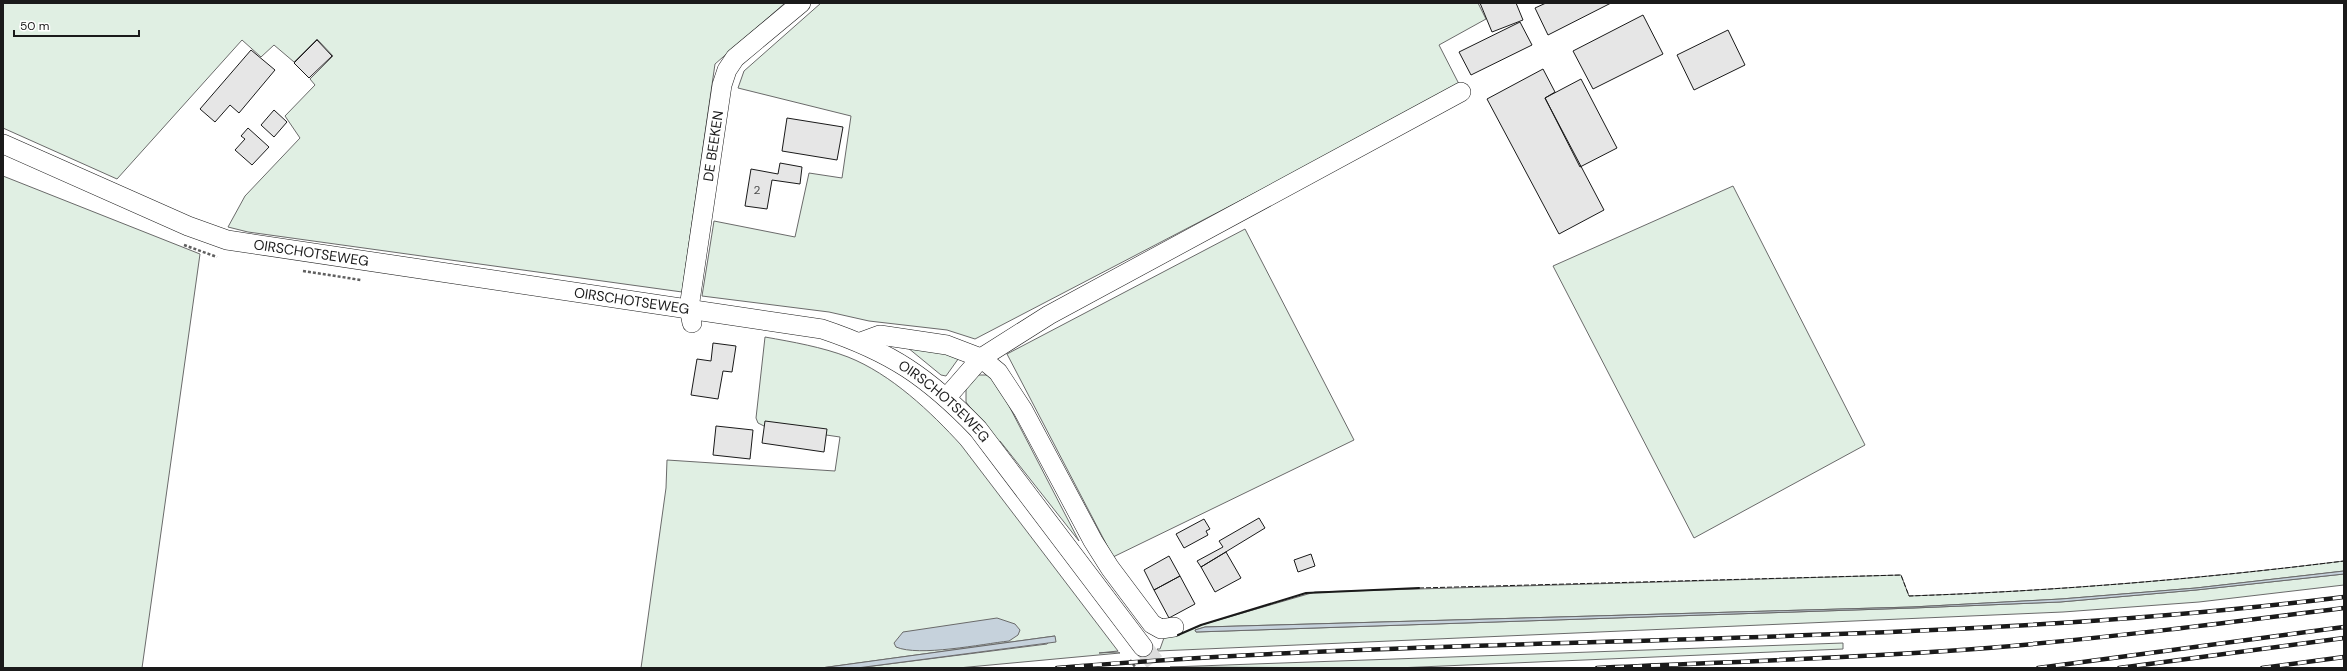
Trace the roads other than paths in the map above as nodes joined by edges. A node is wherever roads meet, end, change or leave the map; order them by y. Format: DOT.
graph roads {
  1 [pos="801,3"];
  2 [pos="1461,92"];
  3 [pos="3,144"];
  4 [pos="691,315"];
  5 [pos="861,342"];
  6 [pos="981,358"];
  7 [pos="947,397"];
  8 [pos="1174,627"];
  9 [pos="1135,651"];
  1 -- 4 [label="street, DE BEEKEN"];
  2 -- 6 [label="street"];
  3 -- 4 [label="street, OIRSCHOTSEWEG"];
  4 -- 5 [label="street, OIRSCHOTSEWEG"];
  5 -- 6 [label="street"];
  5 -- 7 [label="street, OIRSCHOTSEWEG"];
  6 -- 7 [label="street"];
  6 -- 8 [label="street"];
  7 -- 9 [label="street, OIRSCHOTSEWEG"];
}
